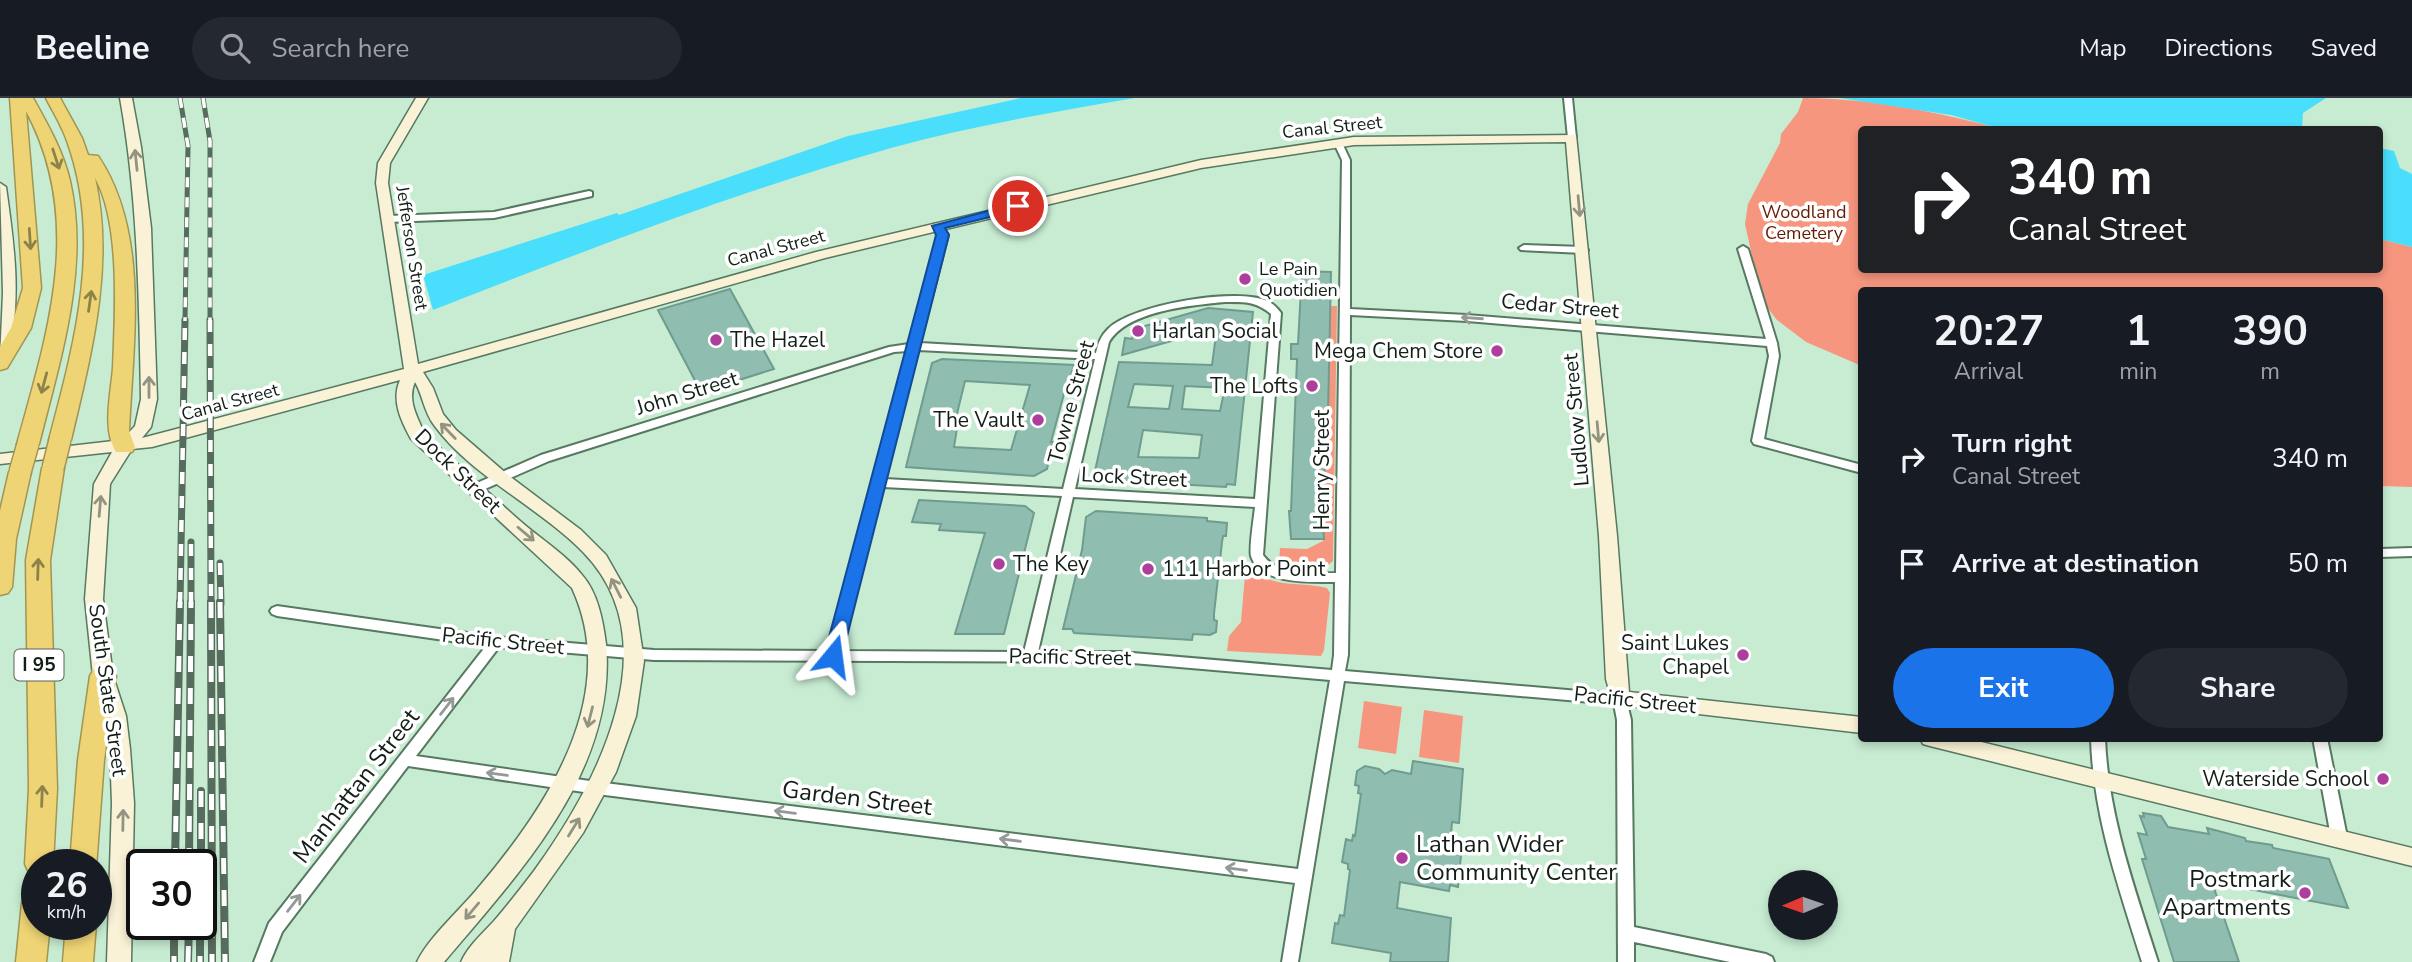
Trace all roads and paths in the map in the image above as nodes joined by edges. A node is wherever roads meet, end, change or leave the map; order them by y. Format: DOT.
graph roads {
  1 [pos="17,98"];
  2 [pos="26,98"];
  3 [pos="53,98"];
  4 [pos="126,98"];
  5 [pos="422,98"];
  6 [pos="1568,98"];
  7 [pos="1572,138"];
  8 [pos="77,142"];
  9 [pos="1338,143"];
  10 [pos="0,187"];
  11 [pos="589,194"];
  12 [pos="388,219"];
  13 [pos="938,226"];
  14 [pos="1524,248"];
  15 [pos="1744,249"];
  16 [pos="1583,250"];
  17 [pos="1344,312"];
  18 [pos="1589,328"];
  19 [pos="1772,343"];
  20 [pos="915,346"];
  21 [pos="0,355"];
  22 [pos="1100,356"];
  23 [pos="0,364"];
  24 [pos="412,371"];
  25 [pos="124,447"];
  26 [pos="0,459"];
  27 [pos="1858,469"];
  28 [pos="499,477"];
  29 [pos="880,483"];
  30 [pos="474,489"];
  31 [pos="1067,493"];
  32 [pos="1260,503"];
  33 [pos="2412,552"];
  34 [pos="2383,553"];
  35 [pos="1343,578"];
  36 [pos="0,587"];
  37 [pos="276,611"];
  38 [pos="496,642"];
  39 [pos="596,649"];
  40 [pos="635,653"];
  41 [pos="833,656"];
  42 [pos="1030,656"];
  43 [pos="1339,673"];
  44 [pos="103,676"];
  45 [pos="1620,699"];
  46 [pos="1858,725"];
  47 [pos="1946,742"];
  48 [pos="2098,742"];
  49 [pos="2321,742"];
  50 [pos="405,760"];
  51 [pos="2099,779"];
  52 [pos="565,783"];
  53 [pos="597,788"];
  54 [pos="2339,837"];
  55 [pos="41,849"];
  56 [pos="85,849"];
  57 [pos="2412,857"];
  58 [pos="1304,877"];
  59 [pos="508,919"];
  60 [pos="1626,933"];
  61 [pos="33,940"];
  62 [pos="80,940"];
  63 [pos="31,962"];
  64 [pos="78,962"];
  65 [pos="119,962"];
  66 [pos="262,962"];
  67 [pos="429,962"];
  68 [pos="473,962"];
  69 [pos="497,962"];
  70 [pos="1290,962"];
  71 [pos="1626,962"];
  72 [pos="1766,962"];
  73 [pos="2150,962"];
  1 -- 23 [label="highway, one-way"];
  2 -- 36 [label="highway, one-way, bridge"];
  3 -- 8 [label="highway, I 95"];
  25 -- 4 [label="street, South State Street, one-way"];
  5 -- 12 [label="street, Jefferson Street"];
  6 -- 7 [label="street"];
  7 -- 9 [label="street, Canal Street"];
  7 -- 16 [label="street, Ludlow Street, one-way"];
  8 -- 25 [label="highway"];
  55 -- 8 [label="highway, I 95, one-way, bridge"];
  9 -- 13 [label="street, Canal Street"];
  9 -- 17 [label="street, Henry Street"];
  10 -- 21 [label="street"];
  11 -- 12 [label="street"];
  12 -- 24 [label="street, Jefferson Street"];
  13 -- 20 [label="street"];
  13 -- 24 [label="street, Canal Street"];
  14 -- 16 [label="street"];
  15 -- 19 [label="street"];
  16 -- 18 [label="street, Ludlow Street"];
  18 -- 17 [label="street, Cedar Street, one-way"];
  17 -- 35 [label="street, Henry Street"];
  18 -- 19 [label="street, Cedar Street"];
  18 -- 45 [label="street, Ludlow Street, one-way"];
  19 -- 27 [label="street"];
  20 -- 22 [label="street, John Street"];
  20 -- 28 [label="street, John Street"];
  20 -- 29 [label="street"];
  22 -- 31 [label="street, Towne Street"];
  22 -- 32 [label="street, Towne Street"];
  24 -- 25 [label="street, Canal Street"];
  28 -- 24 [label="street, Dock Street, one-way"];
  24 -- 30 [label="street, Dock Street"];
  25 -- 26 [label="street, Canal Street"];
  44 -- 25 [label="street, South State Street, one-way"];
  28 -- 30 [label="street, John Street"];
  40 -- 28 [label="street, Dock Street, one-way"];
  29 -- 31 [label="street, Lock Street"];
  29 -- 41 [label="street"];
  30 -- 39 [label="street, Dock Street, one-way"];
  31 -- 32 [label="street, Lock Street"];
  31 -- 42 [label="street, Towne Street"];
  32 -- 35 [label="street, Towne Street"];
  33 -- 34 [label="street"];
  35 -- 43 [label="street, Henry Street"];
  37 -- 38 [label="street, Pacific Street"];
  38 -- 39 [label="street, Pacific Street"];
  50 -- 38 [label="street, Manhattan Street, one-way"];
  39 -- 40 [label="street, Pacific Street"];
  39 -- 52 [label="street, Dock Street, one-way"];
  40 -- 41 [label="street, Pacific Street"];
  40 -- 53 [label="street, Dock Street"];
  41 -- 42 [label="street, Pacific Street"];
  42 -- 43 [label="street, Pacific Street"];
  43 -- 45 [label="street, Pacific Street"];
  43 -- 58 [label="street, Henry Street"];
  44 -- 56 [label="highway"];
  65 -- 44 [label="street, South State Street, one-way"];
  45 -- 46 [label="street, Pacific Street"];
  45 -- 60 [label="street"];
  47 -- 51 [label="street"];
  48 -- 51 [label="street"];
  49 -- 54 [label="street"];
  52 -- 50 [label="street, Garden Street, one-way"];
  66 -- 50 [label="street, Manhattan Street, one-way"];
  51 -- 54 [label="street"];
  51 -- 73 [label="street"];
  52 -- 53 [label="street, Garden Street"];
  52 -- 67 [label="street, Dock Street, one-way"];
  58 -- 53 [label="street, Garden Street, one-way"];
  59 -- 53 [label="street, Dock Street, one-way"];
  54 -- 57 [label="street"];
  58 -- 70 [label="street, Henry Street"];
  59 -- 68 [label="street, Dock Street"];
  59 -- 69 [label="street"];
  60 -- 71 [label="street"];
  60 -- 72 [label="street"];
  61 -- 63 [label="highway"];
  62 -- 64 [label="highway"];
}
